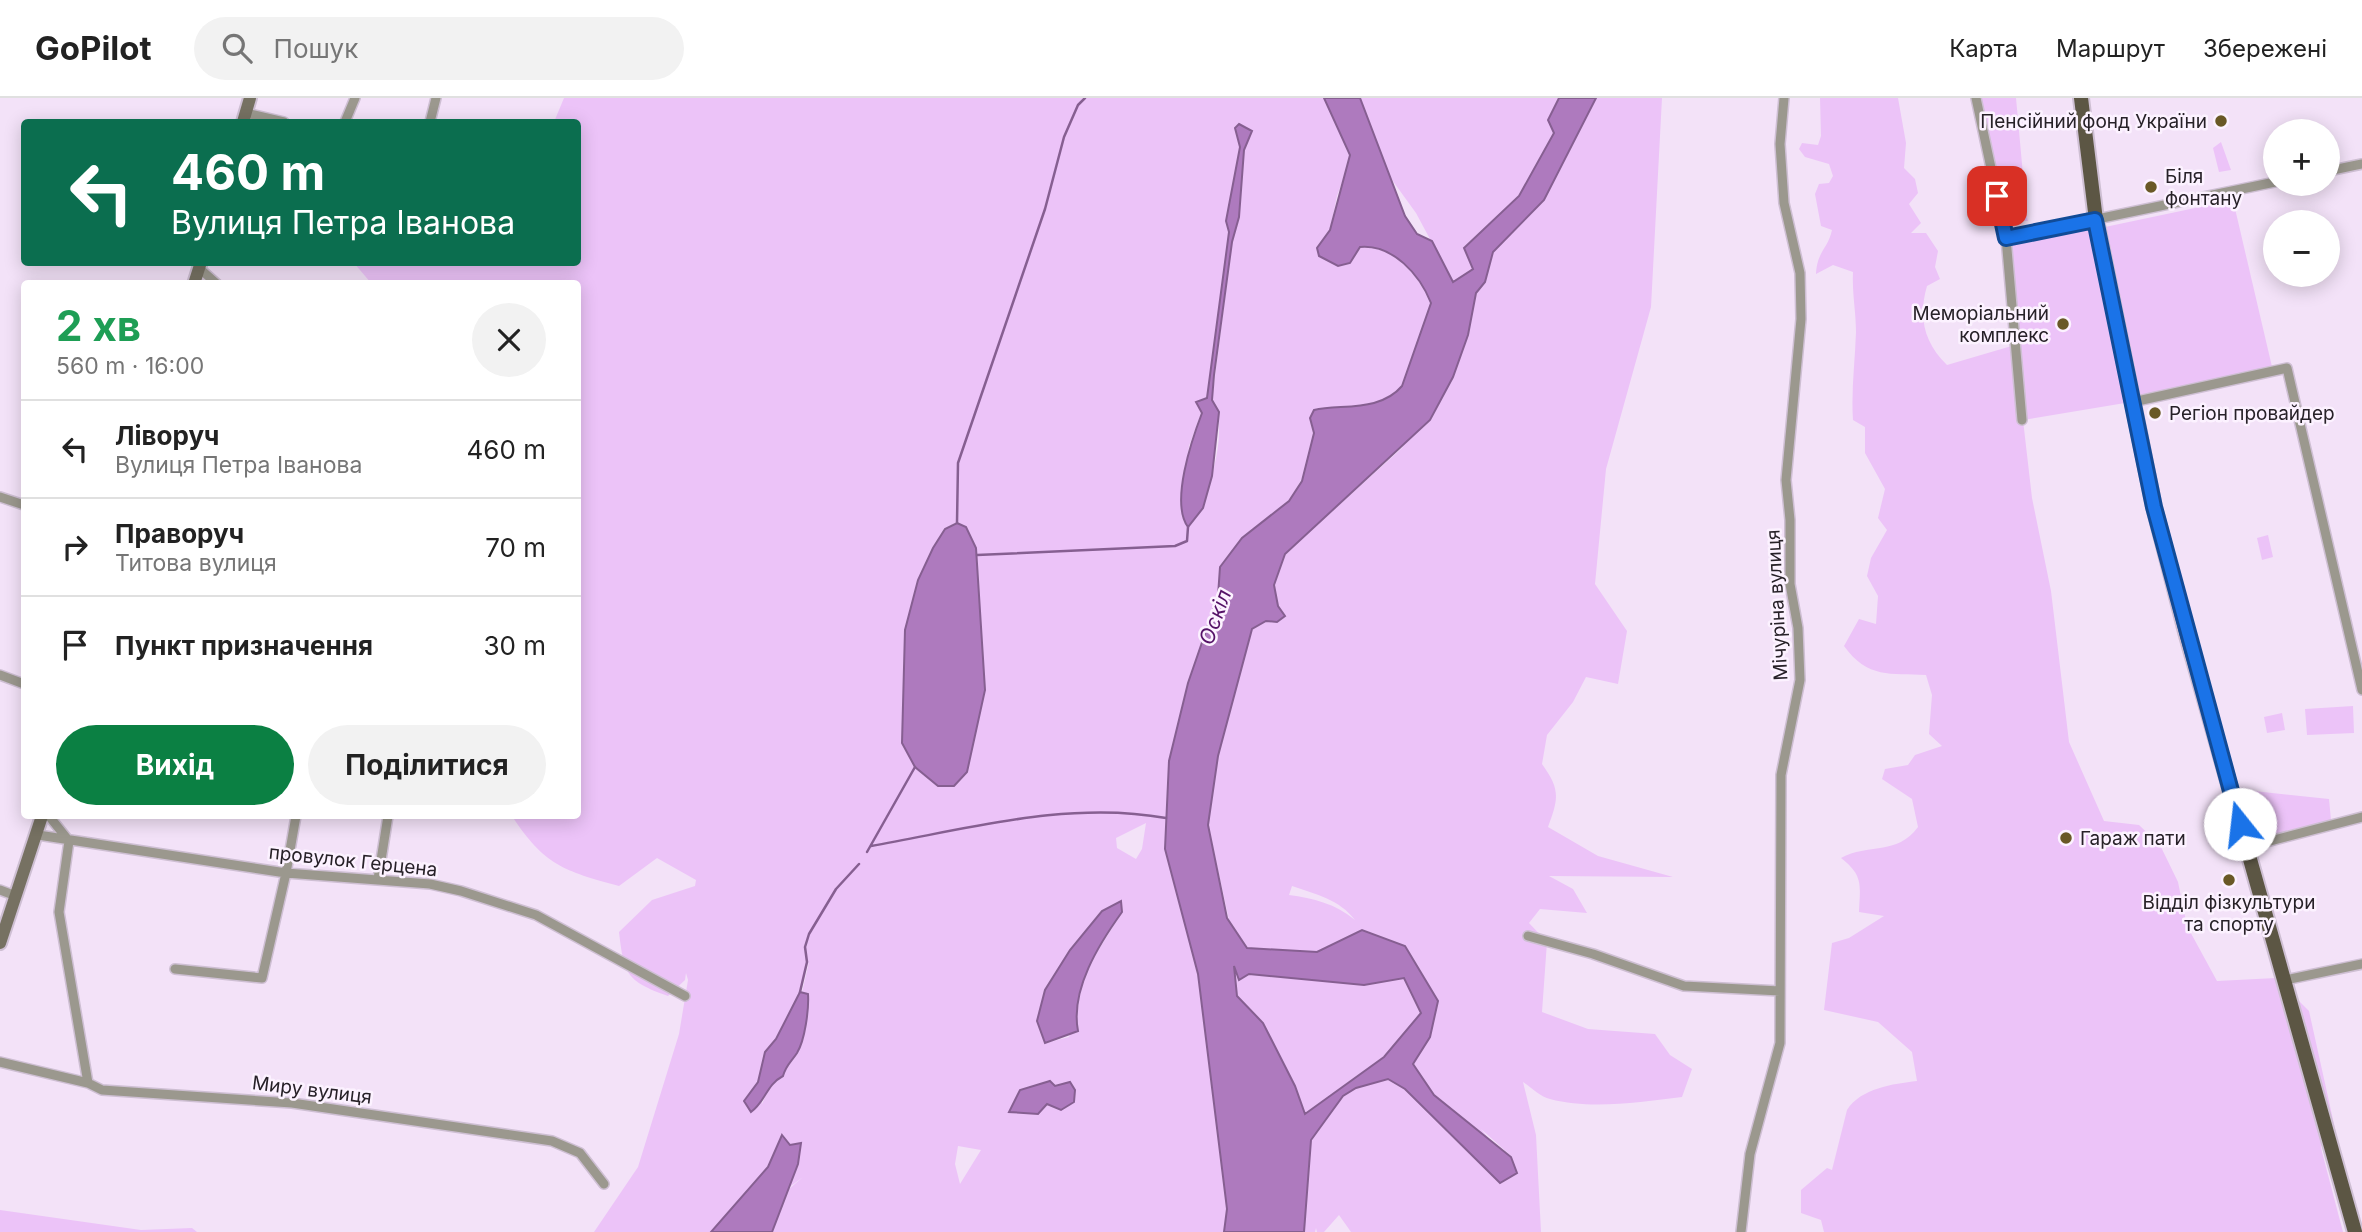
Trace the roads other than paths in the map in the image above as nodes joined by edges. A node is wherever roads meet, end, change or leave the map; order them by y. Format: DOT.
graph roads {
  1 [pos="250,98"];
  2 [pos="355,98"];
  3 [pos="436,98"];
  4 [pos="1784,98"];
  5 [pos="1976,98"];
  6 [pos="2081,98"];
  7 [pos="245,118"];
  8 [pos="346,119"];
  9 [pos="431,119"];
  10 [pos="2362,164"];
  11 [pos="2340,169"];
  12 [pos="2263,185"];
  13 [pos="2095,220"];
  14 [pos="2006,238"];
  15 [pos="201,266"];
  16 [pos="213,280"];
  17 [pos="2133,402"];
  18 [pos="2022,420"];
  19 [pos="0,497"];
  20 [pos="21,504"];
  21 [pos="0,676"];
  22 [pos="21,683"];
  23 [pos="2362,690"];
  24 [pos="2362,817"];
  25 [pos="41,819"];
  26 [pos="51,819"];
  27 [pos="295,819"];
  28 [pos="388,819"];
  29 [pos="37,835"];
  30 [pos="69,841"];
  31 [pos="2247,847"];
  32 [pos="286,873"];
  33 [pos="378,879"];
  34 [pos="0,890"];
  35 [pos="16,896"];
  36 [pos="1528,936"];
  37 [pos="0,943"];
  38 [pos="2362,964"];
  39 [pos="175,969"];
  40 [pos="2284,980"];
  41 [pos="1780,991"];
  42 [pos="685,996"];
  43 [pos="0,1062"];
  44 [pos="88,1083"];
  45 [pos="604,1184"];
  46 [pos="1741,1232"];
  47 [pos="2355,1232"];
  1 -- 7 [label="street"];
  2 -- 8 [label="street"];
  3 -- 9 [label="street"];
  4 -- 41 [label="street, Мічуріна вулиця"];
  5 -- 14 [label="street"];
  6 -- 13 [label="main road"];
  10 -- 11 [label="street"];
  12 -- 13 [label="street"];
  13 -- 14 [label="street"];
  13 -- 17 [label="main road"];
  14 -- 18 [label="street"];
  15 -- 16 [label="street"];
  17 -- 23 [label="street"];
  17 -- 31 [label="main road"];
  19 -- 20 [label="street"];
  21 -- 22 [label="street"];
  24 -- 31 [label="street"];
  25 -- 29 [label="street"];
  26 -- 30 [label="street"];
  27 -- 32 [label="street"];
  28 -- 33 [label="street"];
  29 -- 30 [label="street, провулок Герцена"];
  29 -- 35 [label="street"];
  30 -- 32 [label="street, провулок Герцена"];
  30 -- 44 [label="street"];
  31 -- 40 [label="main road"];
  32 -- 33 [label="street, провулок Герцена"];
  32 -- 39 [label="street"];
  33 -- 42 [label="street, провулок Герцена"];
  34 -- 35 [label="street"];
  35 -- 37 [label="street"];
  36 -- 41 [label="street"];
  38 -- 40 [label="street"];
  40 -- 47 [label="main road"];
  41 -- 46 [label="street, Мічуріна вулиця"];
  43 -- 44 [label="street, Миру вулиця"];
  44 -- 45 [label="street, Миру вулиця"];
}
